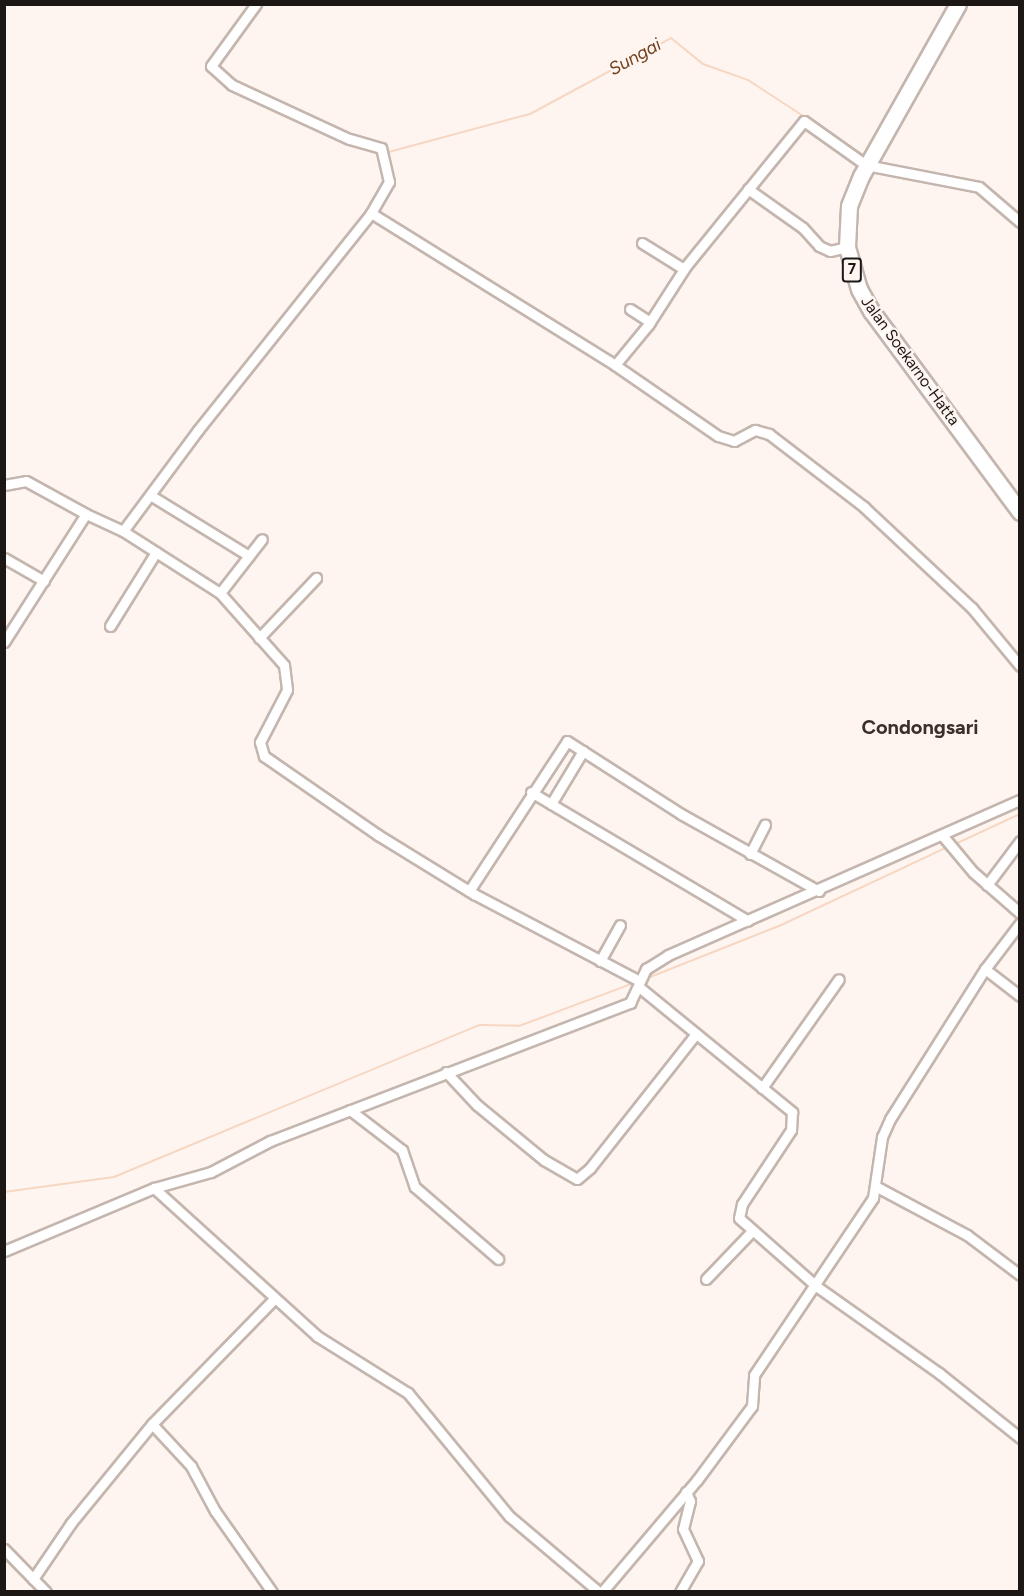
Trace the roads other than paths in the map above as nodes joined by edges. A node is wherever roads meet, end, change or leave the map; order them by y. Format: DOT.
graph roads {
  1 [pos="256,4"];
  2 [pos="958,4"];
  3 [pos="866,165"];
  4 [pos="748,189"];
  5 [pos="371,213"];
  6 [pos="1020,222"];
  7 [pos="642,243"];
  8 [pos="847,247"];
  9 [pos="684,269"];
  10 [pos="630,309"];
  11 [pos="650,322"];
  12 [pos="615,365"];
  13 [pos="4,485"];
  14 [pos="150,495"];
  15 [pos="1020,512"];
  16 [pos="86,514"];
  17 [pos="123,531"];
  18 [pos="262,539"];
  19 [pos="156,552"];
  20 [pos="249,556"];
  21 [pos="4,558"];
  22 [pos="316,578"];
  23 [pos="44,581"];
  24 [pos="220,593"];
  25 [pos="110,626"];
  26 [pos="260,638"];
  27 [pos="4,642"];
  28 [pos="1020,666"];
  29 [pos="583,751"];
  30 [pos="531,792"];
  31 [pos="1020,800"];
  32 [pos="550,804"];
  33 [pos="765,825"];
  34 [pos="942,835"];
  35 [pos="1020,841"];
  36 [pos="750,854"];
  37 [pos="987,885"];
  38 [pos="469,891"];
  39 [pos="819,891"];
  40 [pos="1020,913"];
  41 [pos="747,921"];
  42 [pos="1020,923"];
  43 [pos="620,926"];
  44 [pos="600,961"];
  45 [pos="985,969"];
  46 [pos="839,979"];
  47 [pos="640,984"];
  48 [pos="1020,996"];
  49 [pos="696,1034"];
  50 [pos="446,1072"];
  51 [pos="762,1088"];
  52 [pos="350,1110"];
  53 [pos="877,1187"];
  54 [pos="154,1188"];
  55 [pos="751,1232"];
  56 [pos="4,1251"];
  57 [pos="498,1259"];
  58 [pos="1020,1275"];
  59 [pos="706,1280"];
  60 [pos="816,1286"];
  61 [pos="274,1299"];
  62 [pos="152,1424"];
  63 [pos="1020,1438"];
  64 [pos="686,1492"];
  65 [pos="4,1549"];
  66 [pos="33,1579"];
  67 [pos="46,1592"];
  68 [pos="272,1592"];
  69 [pos="601,1592"];
  70 [pos="680,1592"];
  1 -- 5 [label="street"];
  2 -- 3 [label="highway, Jalan Soekarno-Hatta / 7"];
  3 -- 4 [label="street"];
  3 -- 6 [label="street"];
  3 -- 8 [label="highway, Jalan Soekarno-Hatta / 7"];
  4 -- 8 [label="street"];
  4 -- 9 [label="street"];
  5 -- 12 [label="street"];
  5 -- 14 [label="street"];
  7 -- 9 [label="street"];
  8 -- 15 [label="highway, Jalan Soekarno-Hatta / 7"];
  9 -- 11 [label="street"];
  10 -- 11 [label="street"];
  11 -- 12 [label="street"];
  12 -- 28 [label="street"];
  13 -- 16 [label="street"];
  14 -- 17 [label="street"];
  14 -- 20 [label="street"];
  16 -- 17 [label="street"];
  16 -- 23 [label="street"];
  17 -- 19 [label="street"];
  18 -- 20 [label="street"];
  19 -- 24 [label="street"];
  19 -- 25 [label="street"];
  20 -- 24 [label="street"];
  21 -- 23 [label="street"];
  22 -- 26 [label="street"];
  23 -- 27 [label="street"];
  24 -- 26 [label="street"];
  26 -- 38 [label="street"];
  29 -- 30 [label="street"];
  29 -- 32 [label="street"];
  29 -- 36 [label="street"];
  30 -- 32 [label="street"];
  30 -- 38 [label="street"];
  31 -- 34 [label="street"];
  32 -- 41 [label="street"];
  33 -- 36 [label="street"];
  34 -- 37 [label="street"];
  34 -- 39 [label="street"];
  35 -- 37 [label="street"];
  36 -- 39 [label="street"];
  37 -- 40 [label="street"];
  38 -- 44 [label="street"];
  39 -- 41 [label="street"];
  41 -- 47 [label="street"];
  42 -- 45 [label="street"];
  43 -- 44 [label="street"];
  44 -- 47 [label="street"];
  45 -- 48 [label="street"];
  45 -- 53 [label="street"];
  46 -- 51 [label="street"];
  47 -- 49 [label="street"];
  47 -- 50 [label="street"];
  49 -- 50 [label="street"];
  49 -- 51 [label="street"];
  50 -- 52 [label="street"];
  51 -- 55 [label="street"];
  52 -- 54 [label="street"];
  52 -- 57 [label="street"];
  53 -- 58 [label="street"];
  53 -- 60 [label="street"];
  54 -- 56 [label="street"];
  54 -- 61 [label="street"];
  55 -- 59 [label="street"];
  55 -- 60 [label="street"];
  60 -- 63 [label="street"];
  60 -- 64 [label="street"];
  61 -- 62 [label="street"];
  61 -- 69 [label="street"];
  62 -- 66 [label="street"];
  62 -- 68 [label="street"];
  64 -- 69 [label="street"];
  64 -- 70 [label="street"];
  65 -- 66 [label="street"];
  66 -- 67 [label="street"];
}
